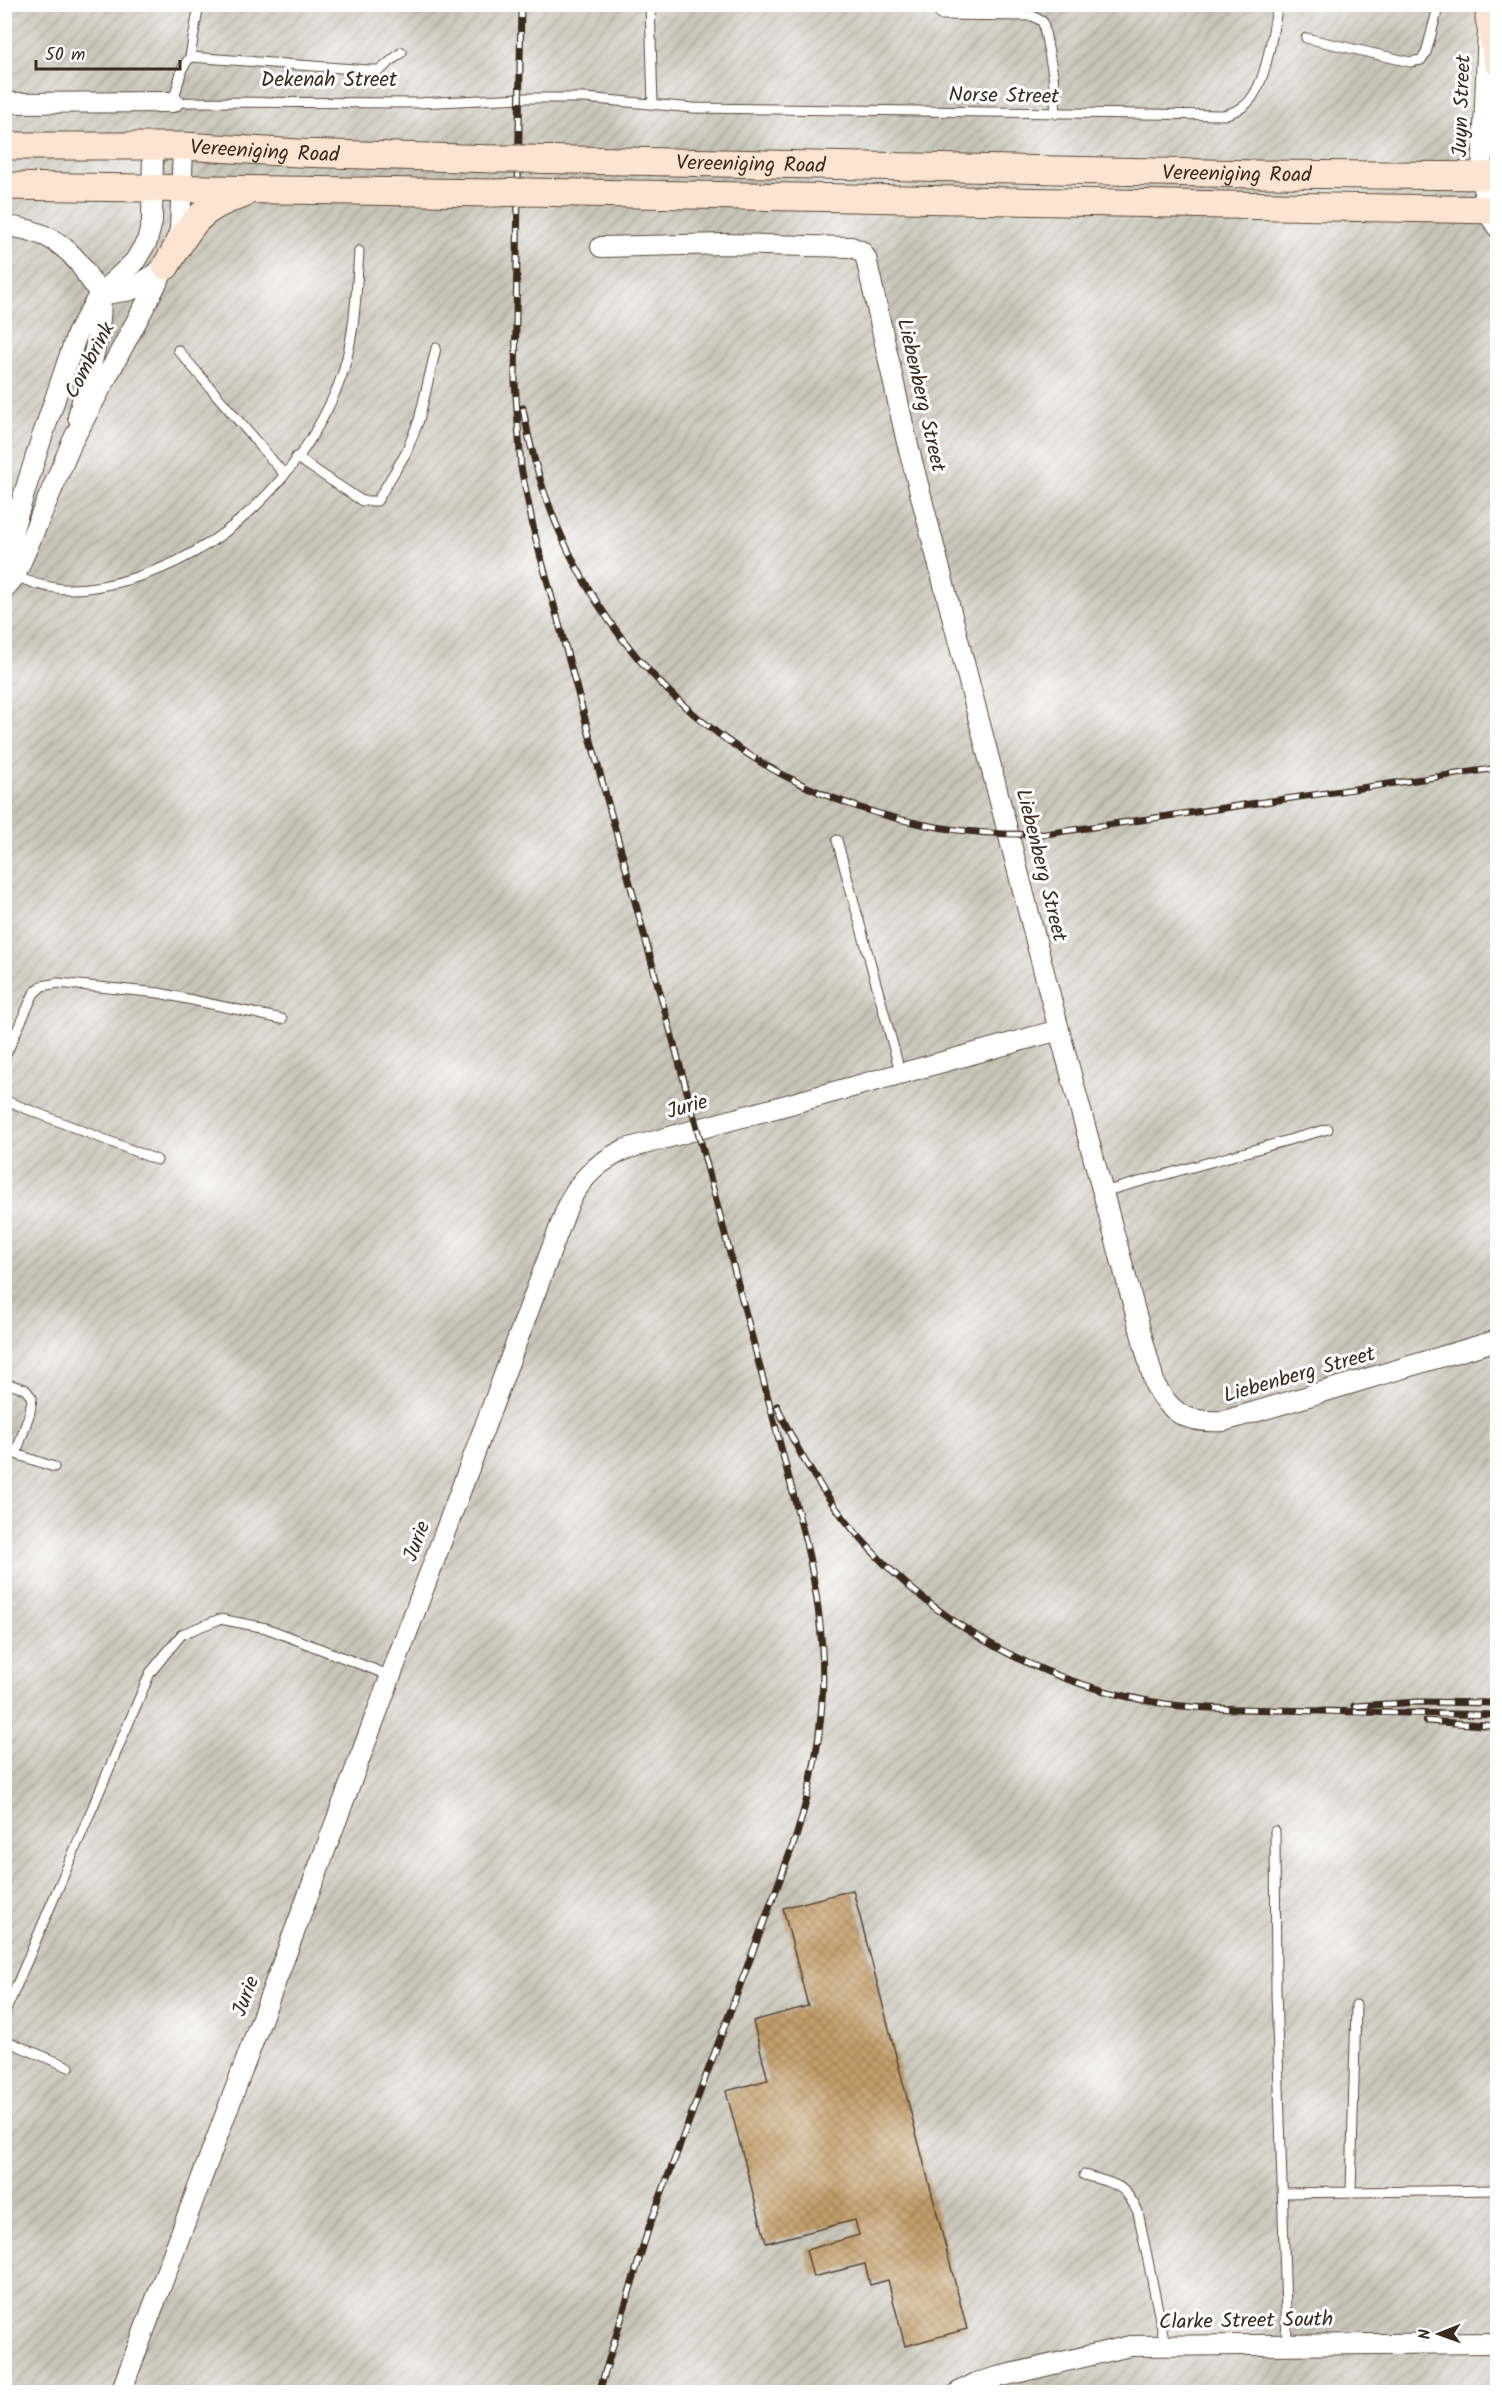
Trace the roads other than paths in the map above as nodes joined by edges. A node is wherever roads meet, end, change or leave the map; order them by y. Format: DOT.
graph roads {
  1 [pos="199,4"];
  2 [pos="650,4"];
  3 [pos="1278,4"];
  4 [pos="1439,4"];
  5 [pos="1489,11"];
  6 [pos="940,15"];
  7 [pos="1306,38"];
  8 [pos="402,52"];
  9 [pos="190,57"];
  10 [pos="1497,63"];
  11 [pos="173,102"];
  12 [pos="4,103"];
  13 [pos="653,105"];
  14 [pos="1056,114"];
  15 [pos="4,146"];
  16 [pos="153,146"];
  17 [pos="183,146"];
  18 [pos="1490,176"];
  19 [pos="4,186"];
  20 [pos="152,189"];
  21 [pos="182,189"];
  22 [pos="257,190"];
  23 [pos="1494,216"];
  24 [pos="4,226"];
  25 [pos="601,247"];
  26 [pos="359,251"];
  27 [pos="166,266"];
  28 [pos="99,295"];
  29 [pos="436,348"];
  30 [pos="178,350"];
  31 [pos="59,383"];
  32 [pos="84,391"];
  33 [pos="73,440"];
  34 [pos="296,457"];
  35 [pos="284,474"];
  36 [pos="4,558"];
  37 [pos="8,578"];
  38 [pos="837,840"];
  39 [pos="282,1019"];
  40 [pos="1059,1030"];
  41 [pos="4,1059"];
  42 [pos="901,1075"];
  43 [pos="4,1100"];
  44 [pos="1328,1129"];
  45 [pos="157,1160"];
  46 [pos="1103,1192"];
  47 [pos="1497,1340"];
  48 [pos="4,1383"];
  49 [pos="4,1449"];
  50 [pos="16,1454"];
  51 [pos="54,1467"];
  52 [pos="391,1676"];
  53 [pos="1275,1831"];
  54 [pos="1356,2005"];
  55 [pos="4,2015"];
  56 [pos="4,2040"];
  57 [pos="69,2067"];
  58 [pos="1084,2175"];
  59 [pos="1497,2190"];
  60 [pos="1351,2192"];
  61 [pos="1282,2193"];
  62 [pos="1287,2343"];
  63 [pos="1496,2343"];
  64 [pos="1165,2344"];
  65 [pos="121,2392"];
  66 [pos="959,2392"];
  67 [pos="1497,2392"];
  1 -- 9 [label="lane"];
  2 -- 13 [label="lane"];
  3 -- 14 [label="lane, Norse Street"];
  4 -- 7 [label="lane"];
  5 -- 10 [label="main road"];
  5 -- 18 [label="street, Juyn Street"];
  6 -- 14 [label="lane"];
  8 -- 9 [label="lane"];
  9 -- 11 [label="lane"];
  11 -- 12 [label="street, Dekenah Street"];
  11 -- 13 [label="lane, Dekenah Street"];
  13 -- 14 [label="lane, Norse Street"];
  15 -- 16 [label="main road, Vereeniging Road"];
  16 -- 17 [label="main road, Vereeniging Road"];
  16 -- 20 [label="street"];
  17 -- 18 [label="main road, Vereeniging Road, bridge"];
  17 -- 21 [label="street, Combrink"];
  18 -- 23 [label="street, Juyn Street"];
  19 -- 20 [label="main road, Vereeniging Road"];
  20 -- 21 [label="main road, Vereeniging Road"];
  20 -- 28 [label="street"];
  21 -- 22 [label="main road, Vereeniging Road"];
  21 -- 27 [label="street, Combrink"];
  22 -- 23 [label="main road, Vereeniging Road, bridge"];
  22 -- 27 [label="main road"];
  24 -- 28 [label="street"];
  25 -- 40 [label="street, Liebenberg Street"];
  26 -- 34 [label="lane"];
  27 -- 28 [label="street"];
  27 -- 33 [label="street, Combrink"];
  28 -- 31 [label="street"];
  28 -- 32 [label="street"];
  29 -- 34 [label="lane"];
  30 -- 35 [label="lane"];
  31 -- 32 [label="street"];
  31 -- 36 [label="street"];
  32 -- 33 [label="street"];
  33 -- 37 [label="street, Combrink"];
  34 -- 35 [label="lane"];
  35 -- 37 [label="lane"];
  38 -- 42 [label="lane"];
  39 -- 41 [label="lane"];
  40 -- 42 [label="street, Jurie"];
  40 -- 46 [label="street, Liebenberg Street"];
  42 -- 52 [label="street, Jurie"];
  43 -- 45 [label="lane"];
  44 -- 46 [label="lane"];
  46 -- 47 [label="street, Liebenberg Street"];
  48 -- 50 [label="lane"];
  49 -- 50 [label="lane"];
  50 -- 51 [label="lane"];
  52 -- 55 [label="lane"];
  52 -- 65 [label="street, Jurie"];
  53 -- 61 [label="lane"];
  54 -- 60 [label="lane"];
  56 -- 57 [label="lane"];
  58 -- 64 [label="lane"];
  59 -- 60 [label="lane"];
  60 -- 61 [label="lane"];
  61 -- 62 [label="lane"];
  62 -- 63 [label="street, Clarke Street South"];
  62 -- 64 [label="street, Clarke Street South"];
  63 -- 67 [label="lane"];
  64 -- 66 [label="street, Clarke Street South"];
}
